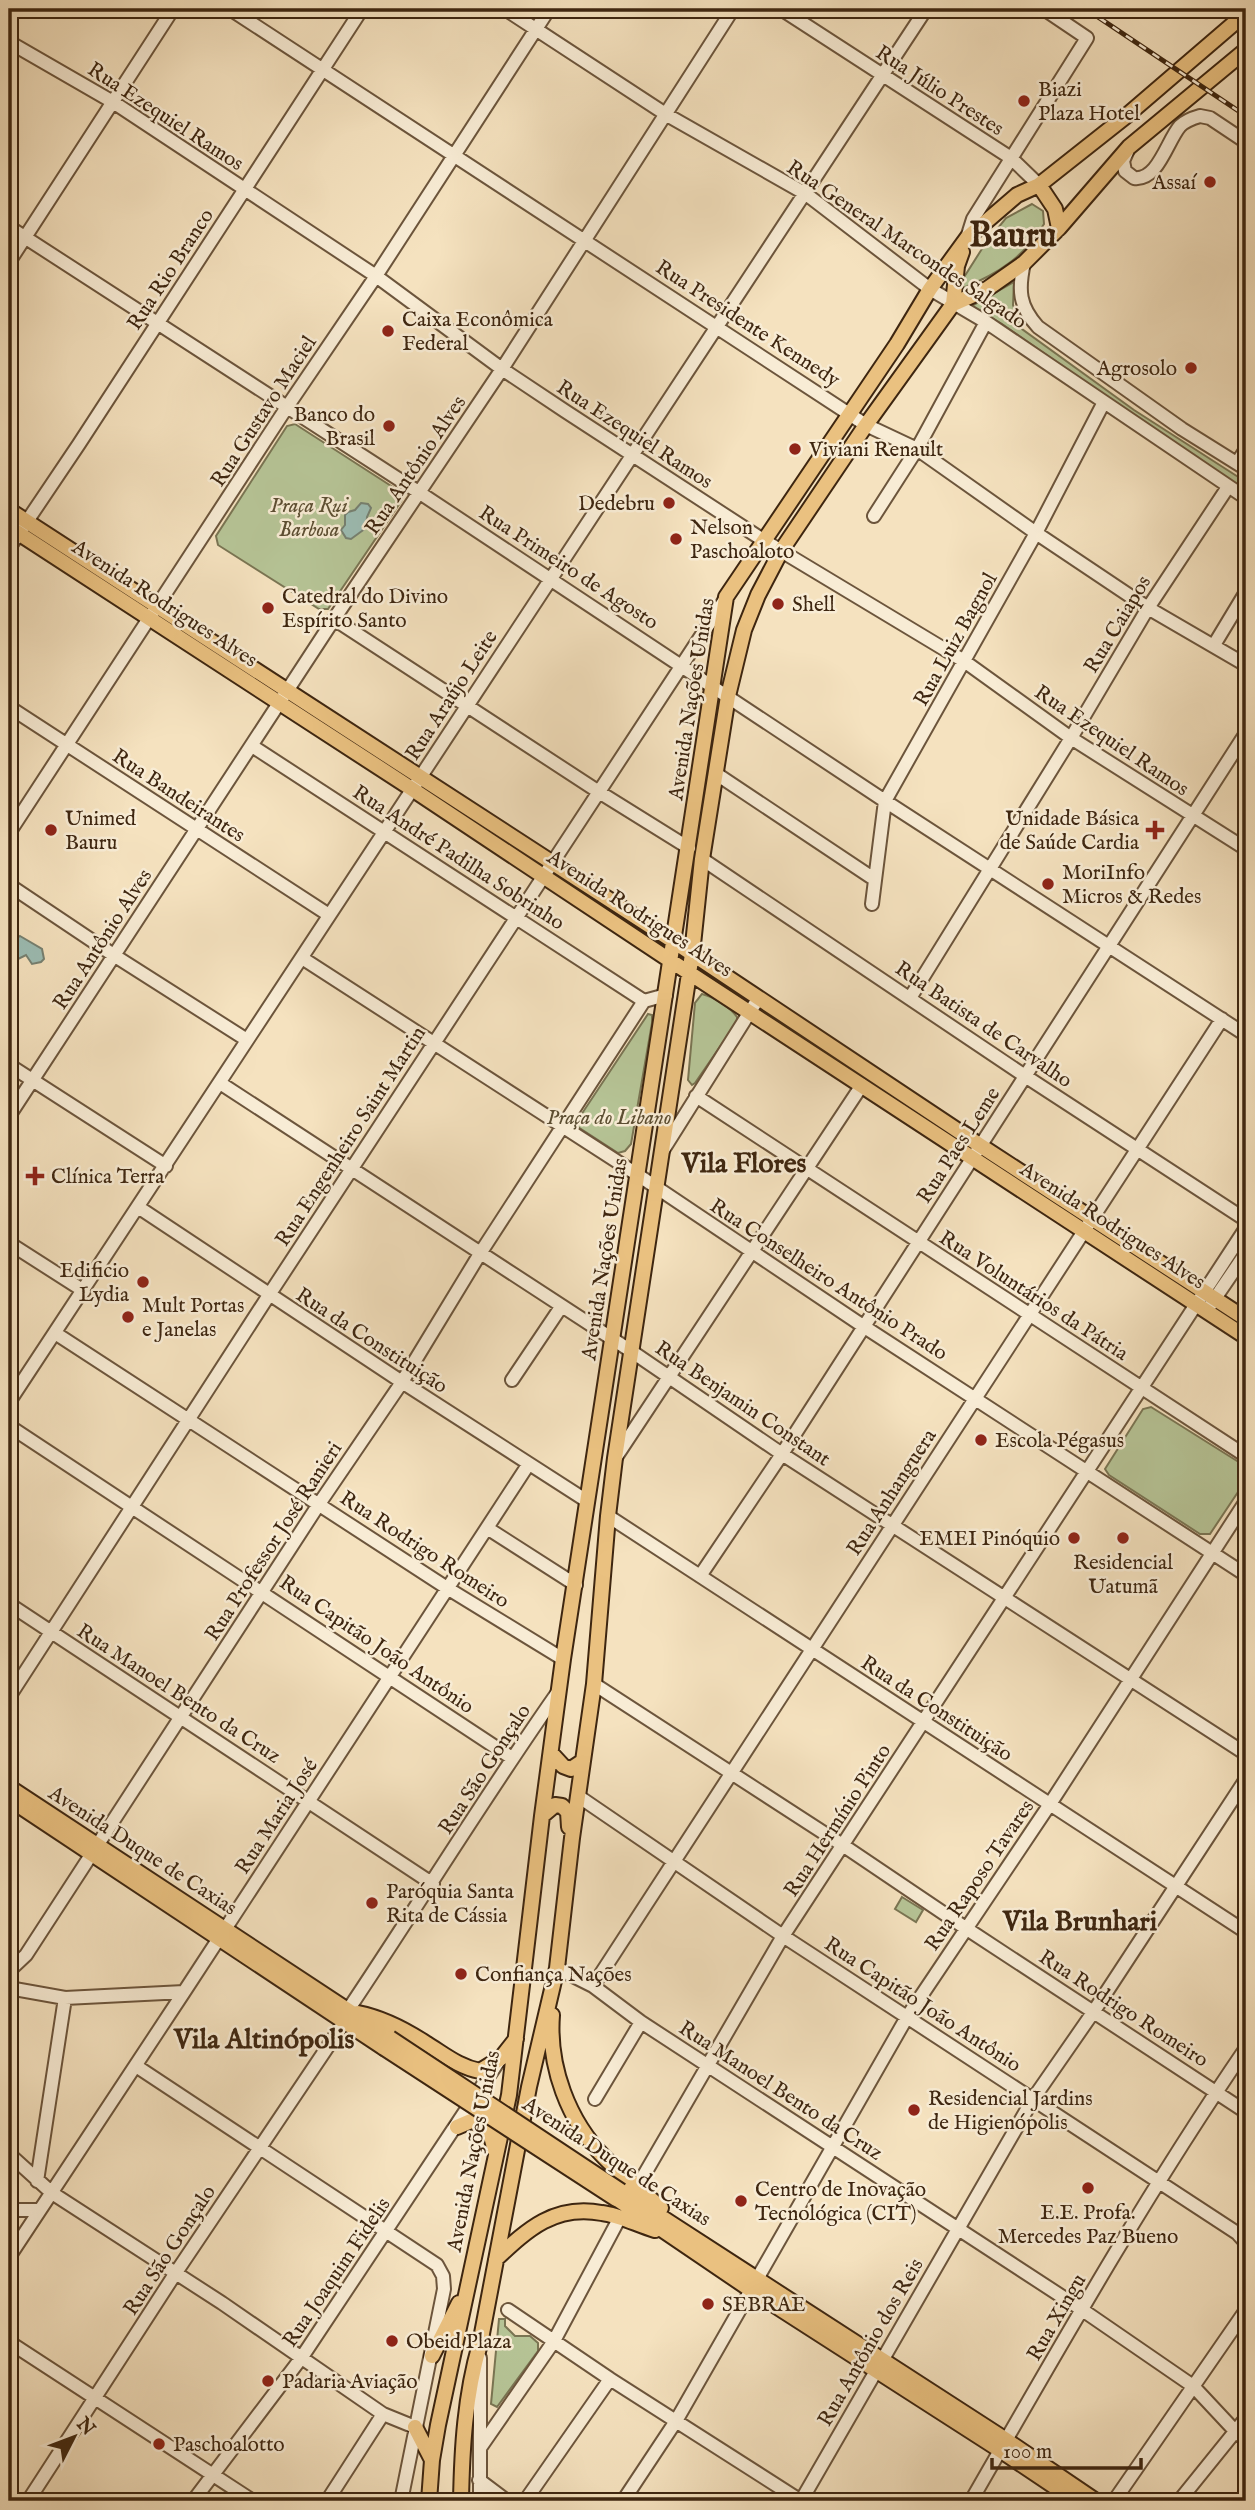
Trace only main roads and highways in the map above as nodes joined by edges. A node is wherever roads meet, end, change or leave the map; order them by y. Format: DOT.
graph roads {
  1 [pos="1246,13"];
  2 [pos="1246,50"];
  3 [pos="1039,185"];
  4 [pos="1059,228"];
  5 [pos="967,238"];
  6 [pos="953,304"];
  7 [pos="9,510"];
  8 [pos="18,528"];
  9 [pos="548,870"];
  10 [pos="673,941"];
  11 [pos="692,954"];
  12 [pos="671,961"];
  13 [pos="688,971"];
  14 [pos="754,1005"];
  15 [pos="977,1152"];
  16 [pos="1206,1301"];
  17 [pos="1246,1319"];
  18 [pos="1246,1336"];
  19 [pos="551,1753"];
  20 [pos="583,1761"];
  21 [pos="9,1787"];
  22 [pos="9,1799"];
  23 [pos="542,1816"];
  24 [pos="572,1838"];
  25 [pos="94,1850"];
  26 [pos="549,1999"];
  27 [pos="348,2014"];
  28 [pos="517,2038"];
  29 [pos="457,2127"];
  30 [pos="495,2154"];
  31 [pos="626,2193"];
  32 [pos="679,2233"];
  33 [pos="496,2259"];
  34 [pos="468,2286"];
  35 [pos="432,2356"];
  36 [pos="415,2427"];
  37 [pos="1003,2445"];
  38 [pos="432,2460"];
  39 [pos="429,2501"];
  40 [pos="461,2501"];
  41 [pos="1076,2501"];
  42 [pos="1096,2501"];
  1 -- 3 [label="main road, Avenida Nações Unidas"];
  2 -- 4 [label="main road"];
  3 -- 4 [label="main road"];
  3 -- 5 [label="main road, Avenida Nações Unidas"];
  4 -- 6 [label="main road"];
  5 -- 6 [label="main road"];
  5 -- 10 [label="main road, Avenida Nações Unidas"];
  6 -- 11 [label="main road, Avenida Nações Unidas"];
  7 -- 8 [label="main road, Avenida Rodrigues Alves"];
  8 -- 9 [label="main road, Avenida Rodrigues Alves"];
  9 -- 10 [label="main road, Avenida Rodrigues Alves"];
  9 -- 12 [label="main road, Avenida Rodrigues Alves"];
  10 -- 11 [label="main road, Avenida Rodrigues Alves"];
  10 -- 12 [label="main road, Avenida Nações Unidas"];
  11 -- 13 [label="main road, Avenida Nações Unidas"];
  11 -- 14 [label="main road, Avenida Rodrigues Alves"];
  12 -- 13 [label="main road, Avenida Rodrigues Alves"];
  12 -- 19 [label="main road, Avenida Nações Unidas"];
  13 -- 14 [label="main road, Avenida Rodrigues Alves"];
  13 -- 20 [label="main road, Avenida Nações Unidas"];
  14 -- 15 [label="main road, Avenida Rodrigues Alves"];
  14 -- 15 [label="main road, Avenida Rodrigues Alves"];
  15 -- 16 [label="main road, Avenida Rodrigues Alves"];
  15 -- 16 [label="main road, Avenida Rodrigues Alves"];
  16 -- 17 [label="main road, Avenida Rodrigues Alves"];
  16 -- 18 [label="main road, Avenida Rodrigues Alves"];
  19 -- 20 [label="main road"];
  19 -- 23 [label="main road, Avenida Nações Unidas"];
  20 -- 24 [label="main road, Avenida Nações Unidas"];
  21 -- 25 [label="main road, Avenida Duque de Caxias"];
  22 -- 25 [label="main road, Avenida Duque de Caxias"];
  23 -- 24 [label="main road"];
  23 -- 28 [label="main road, Avenida Nações Unidas"];
  24 -- 26 [label="main road, Avenida Nações Unidas"];
  25 -- 27 [label="main road, Avenida Duque de Caxias"];
  26 -- 31 [label="main road"];
  26 -- 33 [label="main road, Avenida Nações Unidas"];
  27 -- 28 [label="main road"];
  27 -- 31 [label="main road, Avenida Duque de Caxias, bridge"];
  28 -- 30 [label="main road, Avenida Nações Unidas"];
  29 -- 30 [label="main road"];
  30 -- 34 [label="main road, Avenida Nações Unidas"];
  31 -- 32 [label="main road, Avenida Duque de Caxias"];
  31 -- 32 [label="main road"];
  32 -- 33 [label="main road"];
  32 -- 37 [label="main road, Avenida Duque de Caxias"];
  33 -- 40 [label="main road, Avenida Nações Unidas"];
  34 -- 35 [label="main road"];
  34 -- 38 [label="main road, Avenida Nações Unidas"];
  36 -- 38 [label="main road"];
  37 -- 41 [label="main road, Avenida Duque de Caxias"];
  37 -- 42 [label="main road, Avenida Duque de Caxias"];
  38 -- 39 [label="main road, Avenida Nações Unidas"];
}
